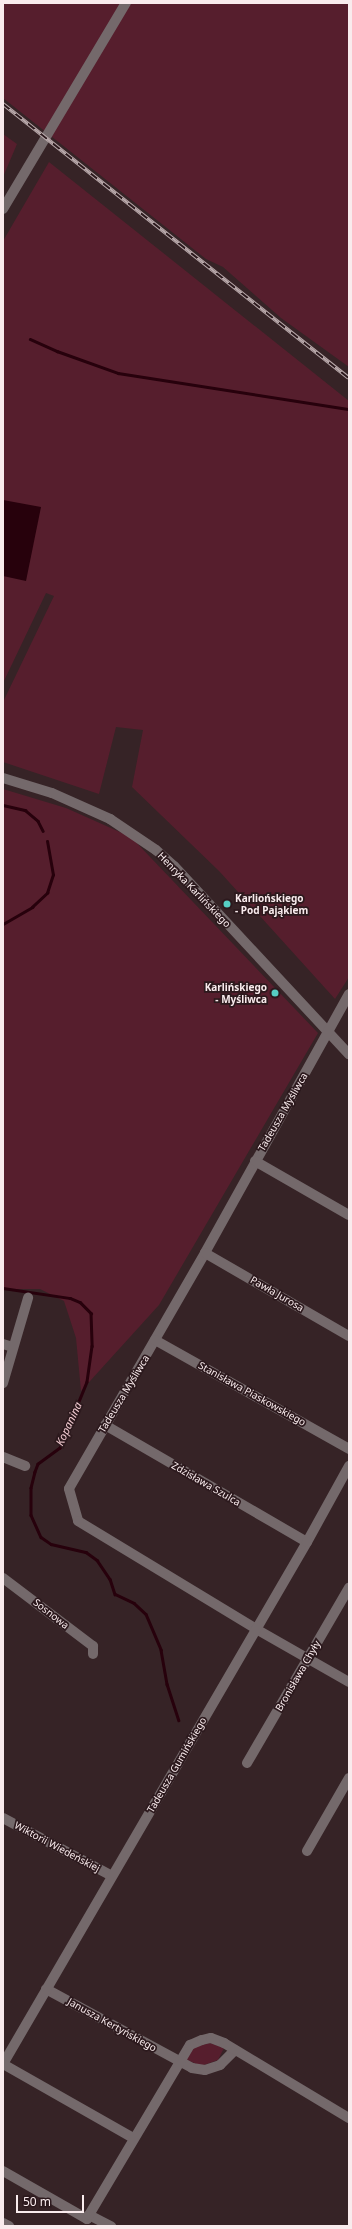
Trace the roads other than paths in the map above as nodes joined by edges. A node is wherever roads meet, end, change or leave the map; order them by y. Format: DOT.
graph roads {
  1 [pos="126,3"];
  2 [pos="3,209"];
  3 [pos="3,778"];
  4 [pos="349,994"];
  5 [pos="329,1033"];
  6 [pos="349,1054"];
  7 [pos="255,1161"];
  8 [pos="349,1215"];
  9 [pos="205,1253"];
  10 [pos="28,1298"];
  11 [pos="349,1336"];
  12 [pos="155,1340"];
  13 [pos="3,1344"];
  14 [pos="13,1347"];
  15 [pos="3,1383"];
  16 [pos="105,1425"];
  17 [pos="349,1449"];
  18 [pos="3,1457"];
  19 [pos="25,1466"];
  20 [pos="349,1466"];
  21 [pos="307,1542"];
  22 [pos="3,1578"];
  23 [pos="349,1588"];
  24 [pos="256,1630"];
  25 [pos="93,1654"];
  26 [pos="308,1660"];
  27 [pos="349,1682"];
  28 [pos="247,1763"];
  29 [pos="349,1778"];
  30 [pos="3,1818"];
  31 [pos="307,1851"];
  32 [pos="112,1876"];
  33 [pos="46,1988"];
  34 [pos="235,2050"];
  35 [pos="179,2062"];
  36 [pos="3,2064"];
  37 [pos="349,2118"];
  38 [pos="133,2138"];
  39 [pos="3,2170"];
  40 [pos="89,2215"];
  41 [pos="3,2222"];
  42 [pos="9,2226"];
  43 [pos="111,2226"];
  1 -- 2 [label="street"];
  3 -- 5 [label="street, Henryka Karlińskiego"];
  4 -- 5 [label="street, Tadeusza Myśliwca"];
  5 -- 6 [label="street, Henryka Karlińskiego"];
  5 -- 7 [label="street, Tadeusza Myśliwca"];
  7 -- 8 [label="street"];
  7 -- 9 [label="street, Tadeusza Myśliwca"];
  9 -- 11 [label="street, Pawła Jurosa"];
  9 -- 12 [label="street, Tadeusza Myśliwca"];
  10 -- 14 [label="street"];
  12 -- 16 [label="street, Tadeusza Myśliwca"];
  12 -- 17 [label="street, Stanisława Piaskowskiego"];
  13 -- 14 [label="street"];
  14 -- 15 [label="street"];
  16 -- 21 [label="street, Zdzisława Szulca"];
  16 -- 24 [label="street, Tadeusza Myśliwca"];
  18 -- 19 [label="street"];
  20 -- 21 [label="street, Tadeusza Gumińskiego"];
  21 -- 24 [label="street, Tadeusza Gumińskiego"];
  22 -- 25 [label="street, Sosnowa"];
  23 -- 26 [label="street, Bronisława Chyły"];
  24 -- 26 [label="street, Tadeusza Myśliwca"];
  24 -- 32 [label="street, Tadeusza Gumińskiego"];
  26 -- 27 [label="street, Tadeusza Myśliwca"];
  26 -- 28 [label="street, Bronisława Chyły"];
  29 -- 31 [label="street"];
  30 -- 32 [label="street, Wiktorii Wiedeńskiej"];
  32 -- 33 [label="street, Tadeusza Gumińskiego"];
  33 -- 35 [label="street, Janusza Kertyńskiego"];
  33 -- 36 [label="street, Tadeusza Gumińskiego"];
  34 -- 35 [label="street, Janusza Kertyńskiego"];
  34 -- 35 [label="street"];
  34 -- 37 [label="street"];
  35 -- 38 [label="street"];
  36 -- 38 [label="street"];
  38 -- 40 [label="street"];
  39 -- 40 [label="street"];
  40 -- 43 [label="street"];
  41 -- 42 [label="street"];
}
